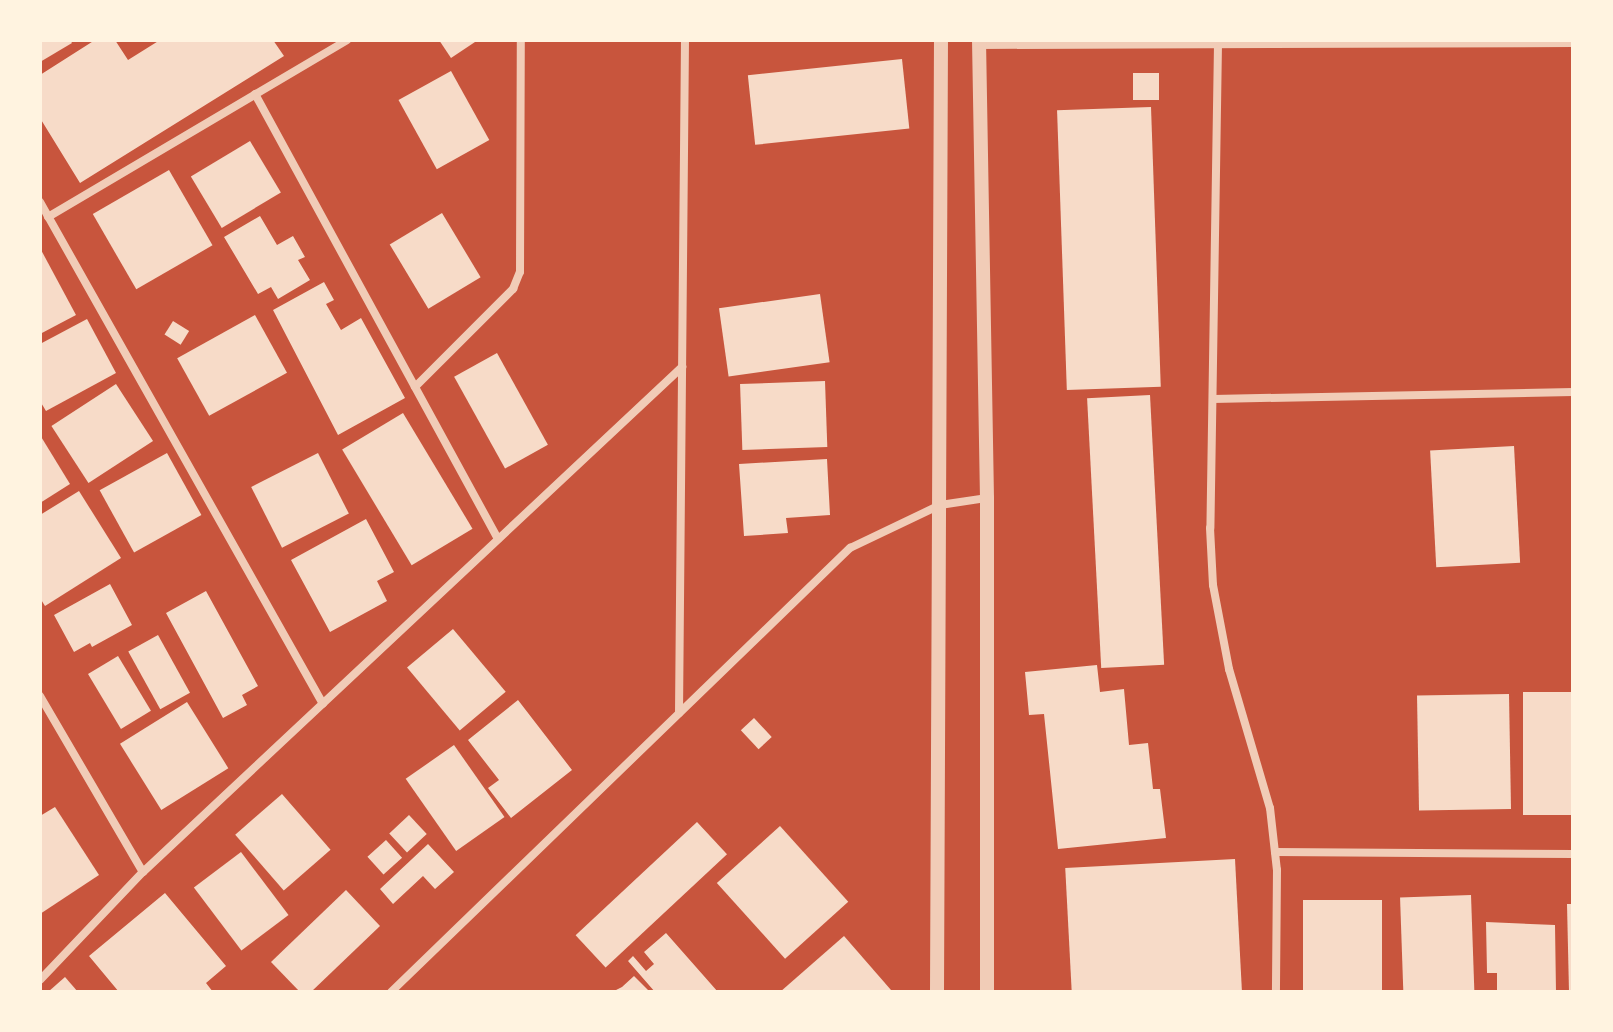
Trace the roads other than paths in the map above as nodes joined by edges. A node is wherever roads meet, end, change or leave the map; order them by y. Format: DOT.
graph roads {
  1 [pos="347,40"];
  2 [pos="521,40"];
  3 [pos="685,40"];
  4 [pos="941,40"];
  5 [pos="979,42"];
  6 [pos="1573,43"];
  7 [pos="1218,44"];
  8 [pos="255,94"];
  9 [pos="40,202"];
  10 [pos="48,217"];
  11 [pos="682,367"];
  12 [pos="415,387"];
  13 [pos="1573,392"];
  14 [pos="1213,399"];
  15 [pos="987,498"];
  16 [pos="940,505"];
  17 [pos="498,539"];
  18 [pos="40,696"];
  19 [pos="323,704"];
  20 [pos="679,713"];
  21 [pos="1275,852"];
  22 [pos="1573,854"];
  23 [pos="143,872"];
  24 [pos="40,980"];
  25 [pos="391,992"];
  26 [pos="937,992"];
  27 [pos="987,992"];
  28 [pos="1276,992"];
  1 -- 8 [label="street"];
  2 -- 12 [label="street"];
  3 -- 11 [label="street"];
  4 -- 16 [label="street"];
  5 -- 7 [label="street"];
  5 -- 15 [label="street"];
  6 -- 7 [label="street"];
  7 -- 14 [label="street"];
  8 -- 10 [label="street"];
  8 -- 12 [label="street"];
  9 -- 10 [label="street"];
  10 -- 19 [label="street"];
  11 -- 17 [label="street"];
  11 -- 20 [label="street"];
  12 -- 17 [label="street"];
  13 -- 14 [label="street"];
  14 -- 21 [label="street"];
  15 -- 16 [label="street"];
  15 -- 27 [label="street"];
  16 -- 20 [label="street"];
  16 -- 26 [label="street"];
  17 -- 19 [label="street"];
  18 -- 23 [label="street"];
  19 -- 23 [label="street"];
  20 -- 25 [label="street"];
  21 -- 22 [label="street"];
  21 -- 28 [label="street"];
  23 -- 24 [label="street"];
}
